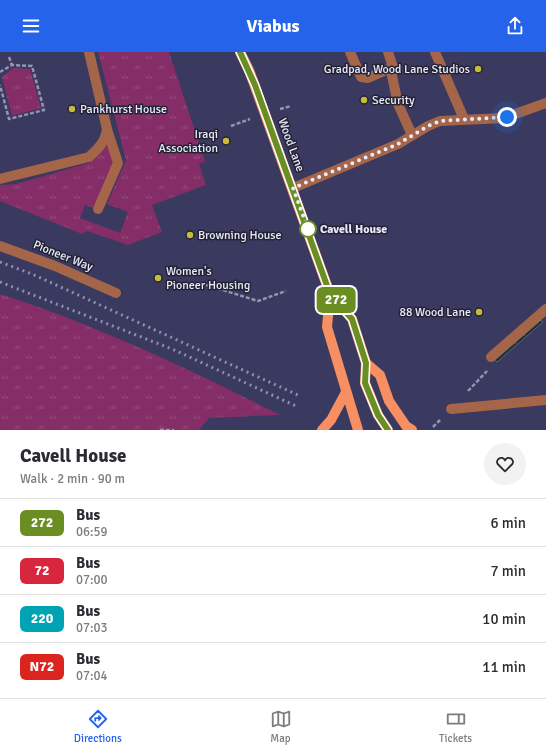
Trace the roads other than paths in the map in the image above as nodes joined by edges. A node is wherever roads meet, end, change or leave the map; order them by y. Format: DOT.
graph roads {
  1 [pos="89,52"];
  2 [pos="240,52"];
  3 [pos="350,52"];
  4 [pos="388,52"];
  5 [pos="435,52"];
  6 [pos="393,67"];
  7 [pos="546,103"];
  8 [pos="464,119"];
  9 [pos="107,129"];
  10 [pos="412,135"];
  11 [pos="0,179"];
  12 [pos="293,188"];
  13 [pos="98,209"];
  14 [pos="0,246"];
  15 [pos="116,293"];
  16 [pos="330,294"];
  17 [pos="546,309"];
  18 [pos="490,357"];
  19 [pos="366,363"];
  20 [pos="346,392"];
  21 [pos="546,400"];
  22 [pos="450,409"];
  23 [pos="322,430"];
  24 [pos="358,430"];
  25 [pos="388,430"];
  26 [pos="412,430"];
  1 -- 9 [label="street"];
  2 -- 12 [label="main road, Wood Lane"];
  3 -- 6 [label="street"];
  4 -- 6 [label="street"];
  5 -- 8 [label="street"];
  6 -- 10 [label="street"];
  7 -- 8 [label="street"];
  8 -- 10 [label="street"];
  9 -- 11 [label="street"];
  9 -- 13 [label="street"];
  10 -- 12 [label="street"];
  12 -- 16 [label="main road, Wood Lane"];
  14 -- 15 [label="street, Pioneer Way"];
  16 -- 19 [label="main road, Wood Lane"];
  16 -- 20 [label="main road, Wood Lane"];
  17 -- 18 [label="street"];
  19 -- 25 [label="main road, Wood Lane"];
  19 -- 26 [label="main road, Wood Lane"];
  20 -- 23 [label="main road"];
  20 -- 24 [label="main road, Wood Lane"];
  21 -- 22 [label="street"];
}
